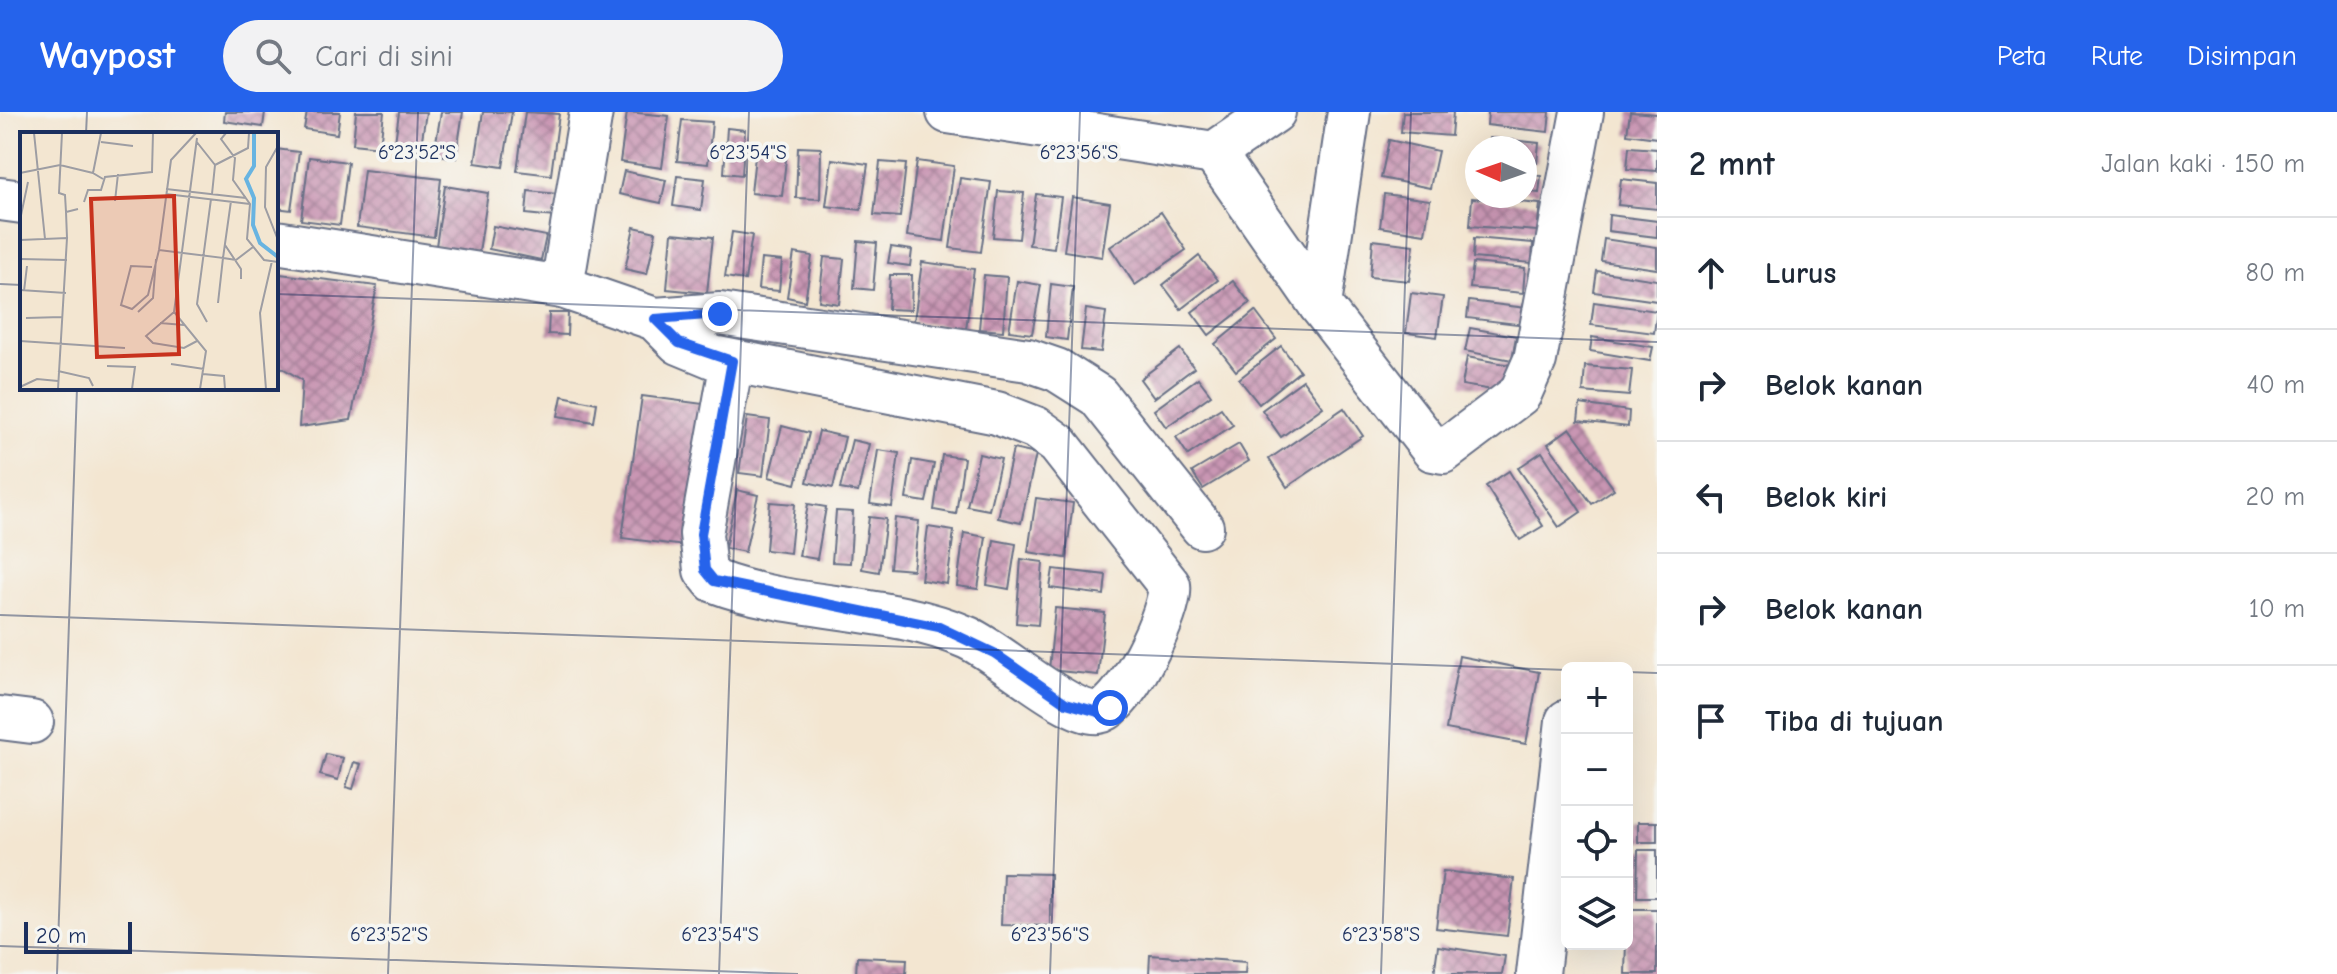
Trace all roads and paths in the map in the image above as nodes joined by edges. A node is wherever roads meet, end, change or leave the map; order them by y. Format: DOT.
graph roads {
  1 [pos="591,112"];
  2 [pos="948,112"];
  3 [pos="1274,112"];
  4 [pos="1349,112"];
  5 [pos="1582,112"];
  6 [pos="1214,153"];
  7 [pos="0,199"];
  8 [pos="20,202"];
  9 [pos="278,242"];
  10 [pos="562,287"];
  11 [pos="1320,305"];
  12 [pos="655,319"];
  13 [pos="732,361"];
  14 [pos="1202,527"];
  15 [pos="1566,734"];
  16 [pos="1538,974"];
  1 -- 10 [label="street"];
  2 -- 6 [label="street"];
  3 -- 6 [label="street"];
  4 -- 11 [label="street"];
  5 -- 11 [label="street"];
  6 -- 11 [label="street"];
  7 -- 8 [label="street"];
  9 -- 10 [label="street"];
  10 -- 12 [label="street"];
  12 -- 13 [label="street"];
  12 -- 14 [label="street"];
  13 -- 13 [label="street"];
  15 -- 16 [label="street"];
}
